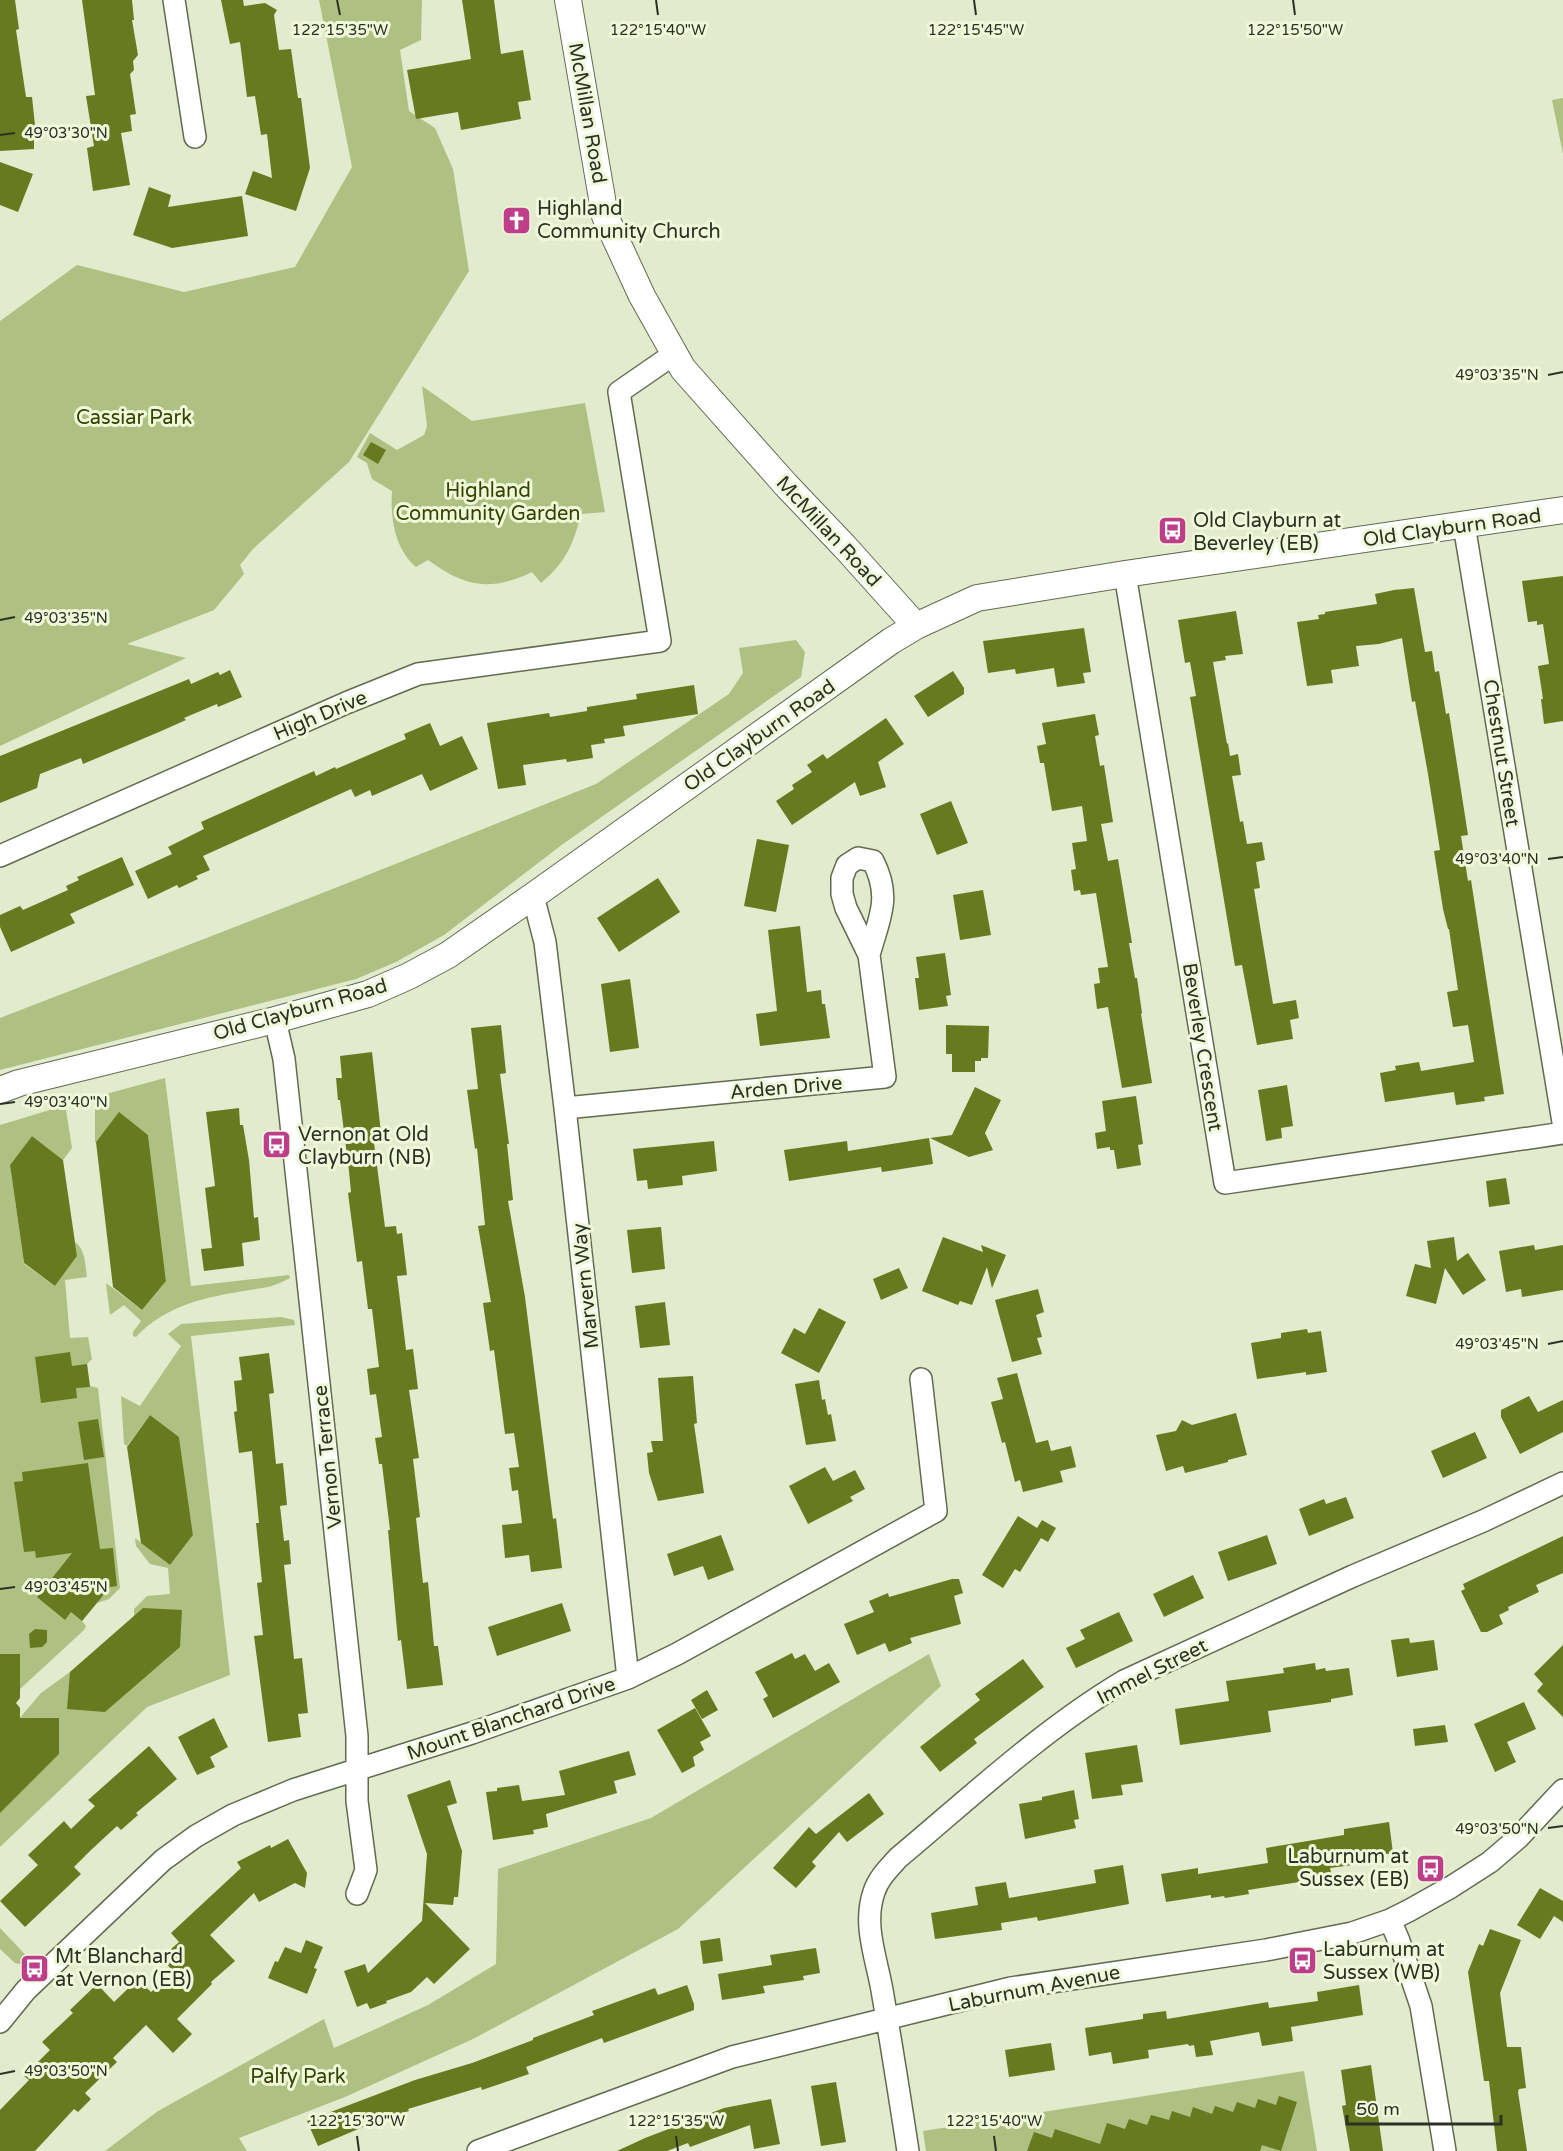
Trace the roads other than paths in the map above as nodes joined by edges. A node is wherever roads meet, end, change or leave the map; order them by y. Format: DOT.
graph roads {
  1 [pos="174,0"];
  2 [pos="568,0"];
  3 [pos="195,137"];
  4 [pos="674,354"];
  5 [pos="1563,510"];
  6 [pos="1464,525"];
  7 [pos="1125,574"];
  8 [pos="916,626"];
  9 [pos="0,856"];
  10 [pos="533,896"];
  11 [pos="869,955"];
  12 [pos="275,1020"];
  13 [pos="0,1090"];
  14 [pos="565,1108"];
  15 [pos="1563,1122"];
  16 [pos="1563,1133"];
  17 [pos="921,1379"];
  18 [pos="1563,1483"];
  19 [pos="628,1678"];
  20 [pos="358,1769"];
  21 [pos="1563,1790"];
  22 [pos="357,1894"];
  23 [pos="1390,1920"];
  24 [pos="887,2019"];
  25 [pos="0,2022"];
  26 [pos="477,2151"];
  27 [pos="908,2151"];
  28 [pos="1446,2151"];
  1 -- 3 [label="street"];
  2 -- 4 [label="main road, McMillan Road"];
  4 -- 8 [label="main road, McMillan Road"];
  4 -- 9 [label="street, High Drive"];
  5 -- 6 [label="main road, Old Clayburn Road"];
  6 -- 7 [label="main road, Old Clayburn Road"];
  6 -- 15 [label="street, Chestnut Street"];
  7 -- 8 [label="main road, Old Clayburn Road"];
  7 -- 16 [label="street, Beverley Crescent"];
  8 -- 10 [label="main road, Old Clayburn Road"];
  10 -- 12 [label="main road, Old Clayburn Road"];
  10 -- 14 [label="street, Marvern Way"];
  11 -- 14 [label="street, Arden Drive"];
  12 -- 13 [label="main road, Old Clayburn Road"];
  12 -- 20 [label="street, Vernon Terrace"];
  14 -- 19 [label="street, Marvern Way"];
  17 -- 19 [label="street, Mount Blanchard Drive"];
  18 -- 24 [label="street, Immel Street"];
  19 -- 20 [label="street, Mount Blanchard Drive"];
  20 -- 22 [label="street, Vernon Terrace"];
  20 -- 25 [label="street, Mount Blanchard Drive"];
  21 -- 23 [label="street, Laburnum Avenue"];
  23 -- 24 [label="street, Laburnum Avenue"];
  23 -- 28 [label="street"];
  24 -- 26 [label="street, Laburnum Avenue"];
  24 -- 27 [label="street, Immel Street"];
}
